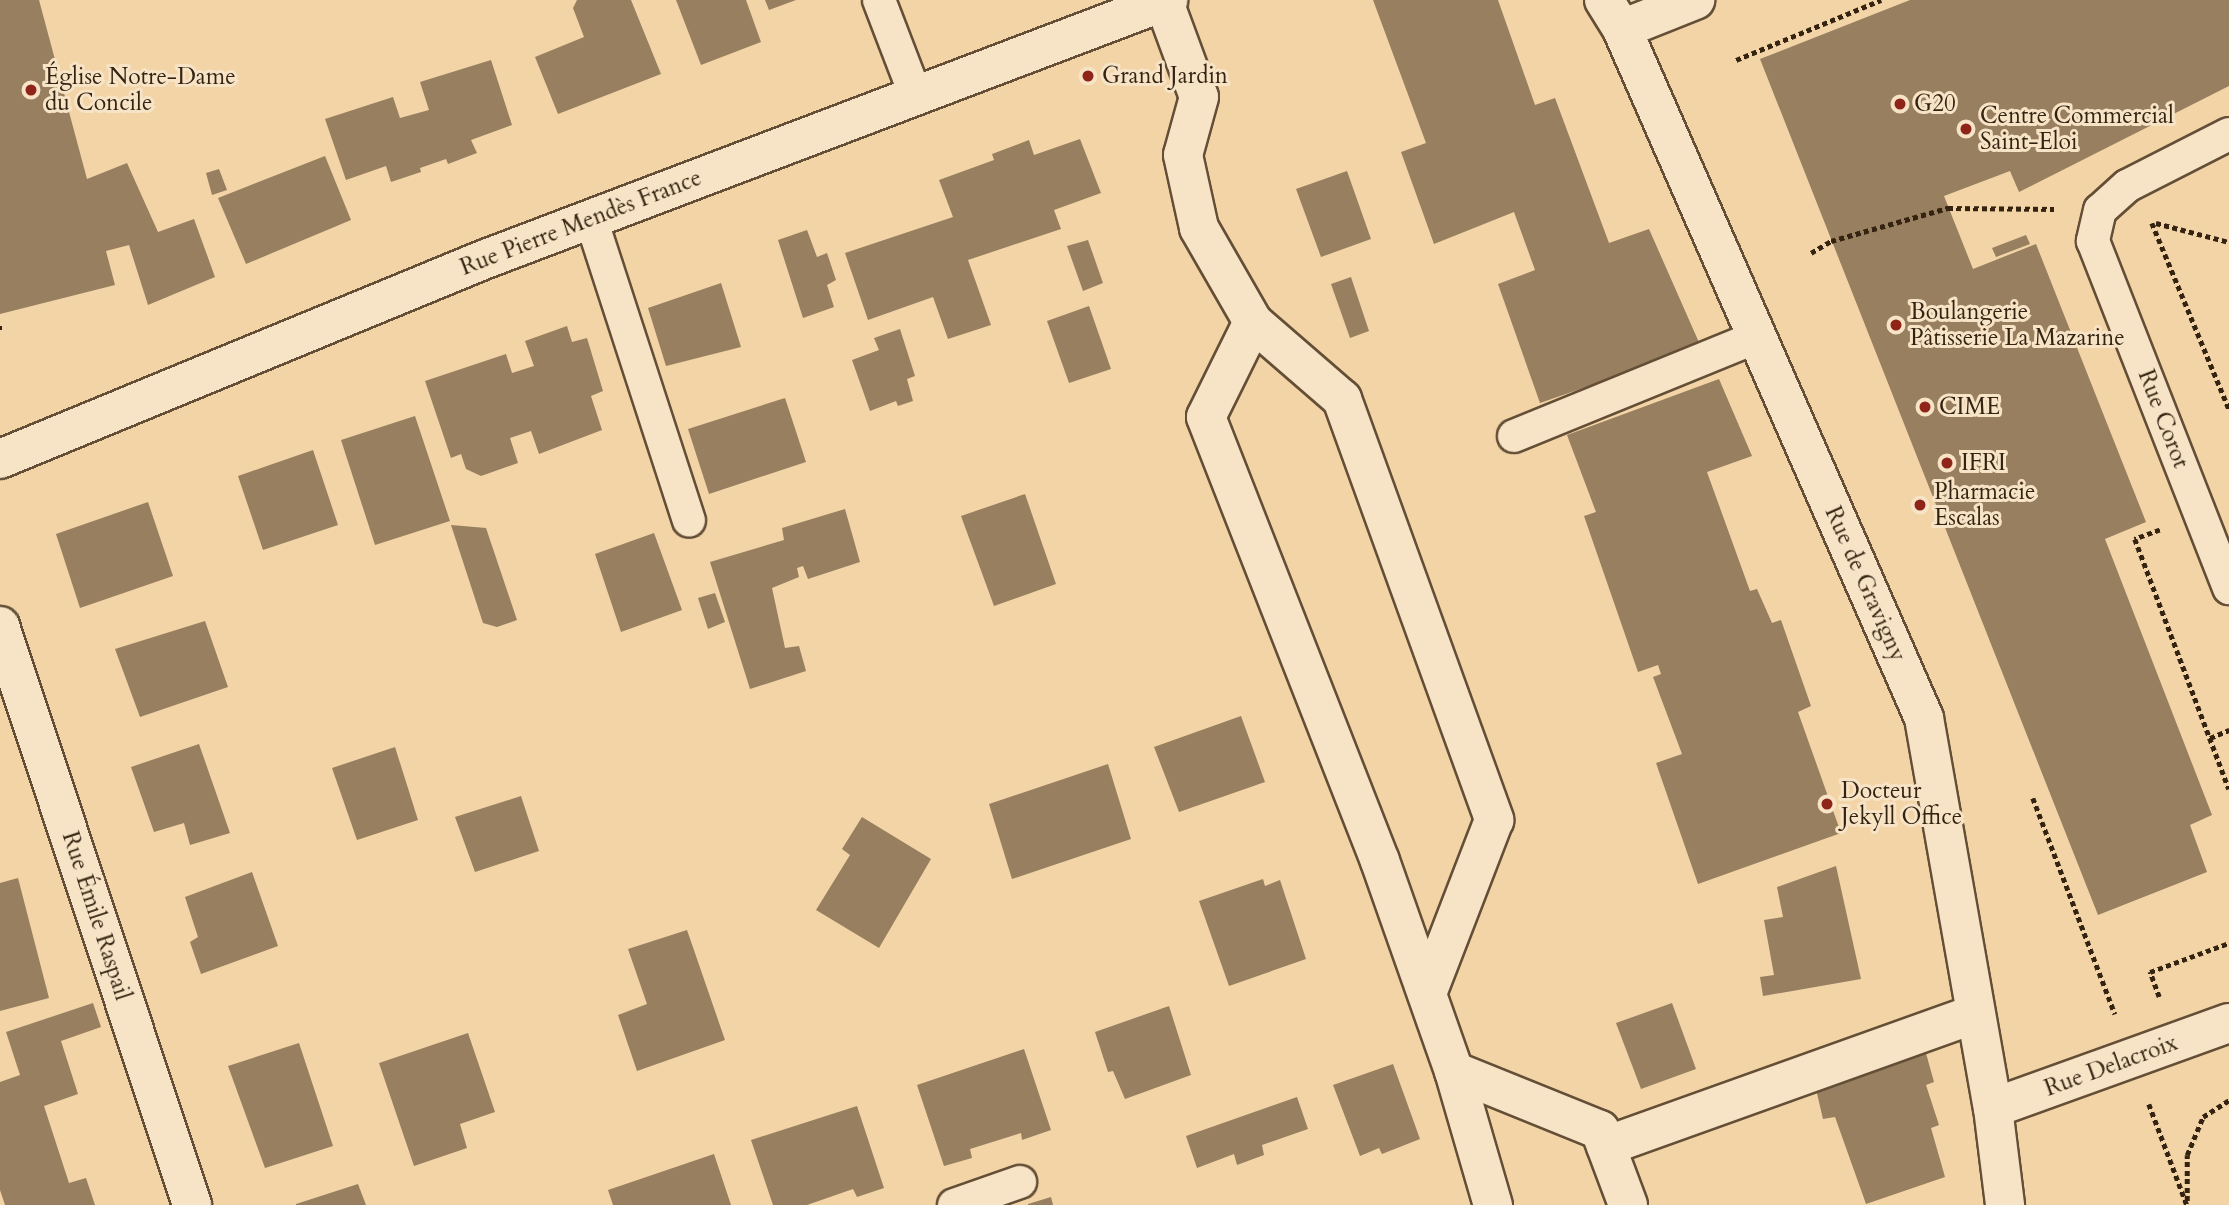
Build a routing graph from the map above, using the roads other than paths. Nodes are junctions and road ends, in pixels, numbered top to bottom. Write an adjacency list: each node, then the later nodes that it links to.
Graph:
1 (879, 0): 5 (lane)
2 (1696, 0): 4 (street)
3 (1166, 1): 5 (street, Rue Pierre Mendès France); 8 (street)
4 (1613, 14): 9 (street, Rue de Gravigny)
5 (915, 94): 7 (street, Rue Pierre Mendès France)
6 (2229, 134): 13 (lane, Rue Corot)
7 (591, 219): 11 (street, Rue Pierre Mendès France); 12 (lane)
8 (1253, 322): 15 (street); 15 (street)
9 (1757, 337): 10 (lane); 16 (street, Rue de Gravigny)
10 (1514, 436)
11 (0, 459)
12 (689, 520)
13 (2229, 587)
14 (0, 626): 22 (street, Rue Émile Raspail)
15 (1427, 994): 18 (street)
16 (1975, 1014): 19 (street, Rue de Gravigny); 20 (street)
17 (2229, 1023): 19 (street, Rue Delacroix)
18 (1454, 1071): 20 (street); 24 (street)
19 (1993, 1108): 26 (street, Rue de Gravigny)
20 (1606, 1146): 25 (street)
21 (1020, 1182): 23 (lane)
22 (192, 1205)
23 (954, 1205)
24 (1493, 1205)
25 (1628, 1205)
26 (2004, 1205)

